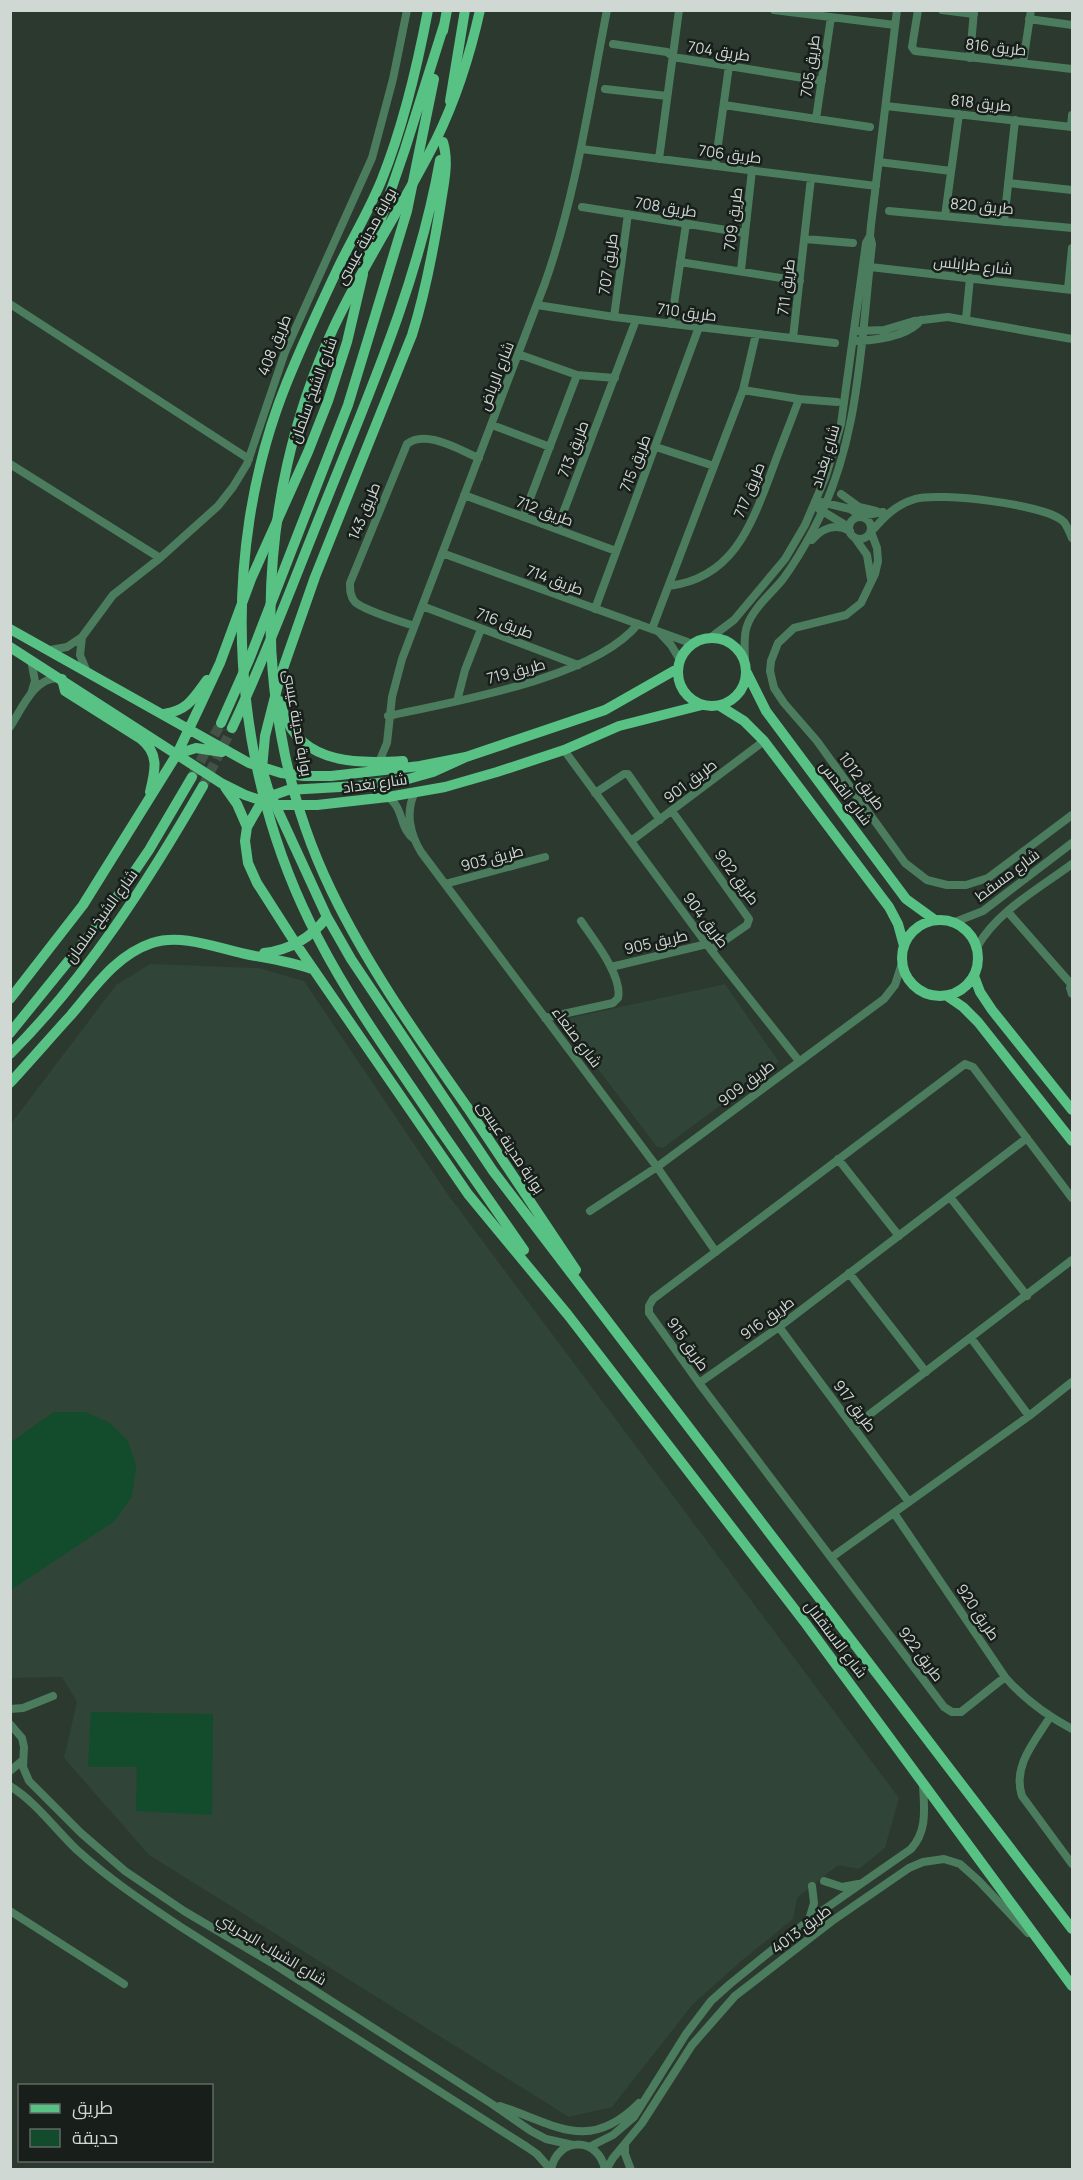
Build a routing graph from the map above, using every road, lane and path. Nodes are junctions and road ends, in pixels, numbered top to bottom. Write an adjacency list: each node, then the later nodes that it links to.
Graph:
1 (406, 10): 86 (street, طريق 408)
2 (428, 10): 204 (main road, بوابة مدينة عيسى, bridge)
3 (447, 10): 15 (main road, شارع الشيخ سلمان)
4 (465, 10): 35 (main road)
5 (480, 10): 207 (main road, بوابة مدينة عيسى, bridge)
6 (607, 10): 36 (street, شارع الرياض)
7 (679, 10): 19 (street)
8 (774, 10): 14 (street)
9 (897, 10): 16 (street, شارع بغداد)
10 (918, 10): 20 (street, طريق 816)
11 (942, 10): 12 (street)
12 (974, 12): 20 (street)
13 (1030, 15): 17 (street, طريق 816); 21 (street)
14 (831, 17): 16 (street); 24 (street, طريق 705)
15 (444, 25): 122 (main road, شارع الشيخ سلمان); 135 (main road, شارع الشيخ سلمان)
16 (895, 25): 28 (street, شارع بغداد)
17 (1072, 25)
18 (614, 44): 19 (street, طريق 704)
19 (673, 57): 22 (street, طريق 704); 26 (street)
20 (970, 58): 21 (street, طريق 816)
21 (1023, 63): 23 (street, طريق 816)
22 (729, 66): 24 (street, طريق 704); 27 (street)
23 (1072, 69)
24 (822, 81): 31 (street, طريق 705)
25 (605, 89): 26 (street)
26 (667, 96): 37 (street)
27 (724, 105): 31 (street); 39 (street)
28 (886, 106): 29 (street, طريق 818); 38 (street, شارع بغداد)
29 (959, 114): 32 (street, طريق 818); 41 (street)
30 (1072, 115): 34 (street)
31 (816, 119): 33 (street)
32 (1015, 120): 34 (street, طريق 818); 43 (street)
33 (870, 127)
34 (1072, 127)
35 (443, 142): 127 (main road); 137 (main road)
36 (581, 149): 37 (street, طريق 706); 65 (street, شارع الرياض)
37 (658, 159): 39 (street, طريق 706)
38 (879, 162): 41 (street); 44 (street, شارع بغداد)
39 (715, 166): 40 (street, طريق 706)
40 (752, 170): 42 (street, طريق 706); 53 (street, طريق 709)
41 (951, 171): 49 (street)
42 (811, 178): 44 (street, طريق 706); 55 (street, طريق 711)
43 (1008, 183): 45 (street, طريق 820); 50 (street)
44 (876, 186): 54 (street, شارع بغداد)
45 (1072, 190)
46 (582, 207): 48 (street, طريق 708)
47 (889, 211): 49 (street, طريق 820)
48 (628, 214): 51 (street, طريق 708); 66 (street, طريق 707)
49 (945, 216): 50 (street, طريق 820)
50 (1004, 222): 52 (street, طريق 820)
51 (686, 224): 53 (street, طريق 708); 58 (street)
52 (1072, 228)
53 (745, 233): 60 (street, طريق 709)
54 (870, 236): 59 (street, شارع بغداد); 72 (street, شارع بغداد)
55 (805, 239): 56 (street); 62 (street, طريق 711)
56 (853, 243)
57 (1072, 248): 63 (street)
58 (680, 262): 60 (street); 69 (street)
59 (870, 267): 61 (street, شارع طرابلس); 72 (street, شارع بغداد)
60 (741, 270): 62 (street)
61 (970, 278): 63 (street, شارع طرابلس); 67 (street)
62 (800, 280): 73 (street, طريق 711)
63 (1070, 290)
64 (10, 304): 86 (street)
65 (537, 305): 66 (street, طريق 710); 76 (street, شارع الرياض)
66 (614, 317): 68 (street, طريق 710)
67 (966, 319): 72 (street); 74 (street)
68 (636, 320): 69 (street, طريق 710); 78 (street, طريق 713)
69 (671, 324): 70 (street, طريق 710)
70 (699, 327): 71 (street, طريق 710); 84 (street, طريق 715)
71 (756, 334): 73 (street, طريق 710); 79 (street)
72 (857, 336): 89 (street, شارع بغداد); 93 (street, شارع بغداد)
73 (793, 338): 75 (street, طريق 710)
74 (1072, 339)
75 (835, 343)
76 (518, 354): 77 (street); 82 (street, شارع الرياض)
77 (578, 375): 78 (street); 83 (street, طريق 713)
78 (615, 378): 99 (street, طريق 713)
79 (742, 390): 80 (street); 88 (street)
80 (799, 399): 81 (street); 108 (street, طريق 717)
81 (837, 402)
82 (492, 425): 83 (street); 85 (street, شارع الرياض)
83 (550, 447): 98 (street, طريق 713)
84 (656, 447): 88 (street); 103 (street, طريق 715)
85 (479, 458): 91 (street, شارع الرياض); 112 (street, طريق 143)
86 (249, 459): 105 (street, طريق 408)
87 (10, 464): 105 (street)
88 (714, 465): 108 (street)
89 (836, 479): 90 (street); 92 (street, شارع بغداد)
90 (842, 494): 94 (street); 95 (street)
91 (464, 495): 98 (street, طريق 712); 104 (street, شارع الرياض)
92 (826, 502): 93 (street); 94 (street); 96 (street, شارع بغداد)
93 (815, 503): 96 (street); 117 (street, شارع بغداد)
94 (849, 509): 97 (street)
95 (887, 511): 97 (street); 101 (street); 102 (street)
96 (822, 512): 100 (street); 106 (street, شارع بغداد)
97 (861, 516): 100 (street); 101 (street)
98 (523, 517): 99 (street, طريق 712)
99 (557, 530): 103 (street, طريق 712)
100 (851, 532): 101 (street); 106 (street); 107 (street)
101 (871, 532): 107 (street)
102 (1072, 538)
103 (616, 551): 110 (street, طريق 715)
104 (442, 553): 109 (street, شارع الرياض); 110 (street, طريق 714)
105 (159, 558): 116 (street, طريق 408)
106 (795, 562): 125 (street, شارع بغداد)
107 (871, 585): 158 (street, طريق 1012)
108 (669, 586): 115 (street)
109 (422, 606): 112 (street, شارع الرياض); 114 (street, طريق 716)
110 (595, 609): 111 (street, طريق 714)
111 (638, 624): 115 (street, طريق 714); 123 (street, طريق 719)
112 (414, 627): 134 (street, شارع الرياض)
113 (10, 629): 120 (main road, شارع بغداد)
114 (481, 629): 123 (street, طريق 716); 130 (street)
115 (656, 631): 118 (street, طريق 714); 124 (street)
116 (82, 637): 120 (street, طريق 408); 126 (street)
117 (710, 638): 118 (main road); 125 (main road)
118 (693, 644): 124 (main road)
119 (10, 648): 121 (main road)
120 (50, 650): 126 (main road, شارع بغداد)
121 (30, 659): 128 (main road); 129 (street)
122 (220, 663): 133 (main road); 138 (main road, شارع الشيخ سلمان)
123 (578, 665): 130 (street, طريق 719)
124 (679, 665): 131 (main road); 143 (main road, شارع بغداد)
125 (746, 667): 132 (main road); 170 (main road, شارع القدس)
126 (87, 672): 133 (main road, شارع بغداد)
127 (280, 677): 146 (main road); 147 (main road)
128 (61, 679): 129 (street); 141 (main road); 155 (main road)
129 (31, 695): 136 (street)
130 (457, 701): 134 (street, طريق 719)
131 (702, 705): 132 (main road); 142 (main road, شارع بغداد)
132 (720, 706): 139 (main road)
133 (164, 714): 138 (main road, شارع بغداد)
134 (388, 716): 140 (street, شارع الرياض)
135 (221, 723)
136 (10, 727)
137 (232, 728)
138 (189, 729): 141 (main road, شارع الشيخ سلمان); 144 (main road, شارع بغداد)
139 (764, 741): 157 (street, طريق 901); 174 (main road)
140 (387, 743): 145 (street, شارع الرياض); 146 (street, شارع الرياض)
141 (182, 748): 144 (main road); 149 (main road, شارع بغداد); 155 (main road, شارع الشيخ سلمان)
142 (564, 750): 151 (main road, شارع بغداد); 152 (street, طريق 904)
143 (466, 757): 145 (main road); 147 (main road, شارع بغداد); 154 (main road)
144 (242, 759): 147 (main road, شارع بغداد)
145 (395, 761): 146 (main road)
146 (379, 762)
147 (262, 769): 154 (main road)
148 (192, 777): 187 (main road, شارع الشيخ سلمان)
149 (221, 783): 154 (main road, شارع بغداد); 160 (main road)
150 (203, 786): 188 (main road, شارع الشيخ سلمان)
151 (415, 792): 153 (main road, شارع بغداد); 162 (street, شارع صنعاء)
152 (595, 793): 159 (street); 163 (street, طريق 904)
153 (388, 796): 156 (main road, شارع بغداد); 162 (street, شارع صنعاء)
154 (270, 801): 156 (main road, شارع بغداد); 160 (main road); 161 (main road)
155 (147, 804): 185 (main road, شارع الشيخ سلمان)
156 (317, 805): 161 (main road)
157 (672, 811): 159 (street, طريق 901); 175 (street, طريق 902)
158 (1072, 815)
159 (660, 820): 163 (street, طريق 901)
160 (247, 827): 173 (main road)
161 (290, 836): 169 (main road)
162 (415, 840): 167 (street, شارع صنعاء)
163 (631, 841): 175 (street, طريق 904)
164 (1072, 843): 172 (street, شارع مسقط)
165 (545, 857): 167 (street, طريق 903)
166 (1072, 864): 168 (street, شارع مسقط)
167 (445, 884): 186 (street, شارع صنعاء)
168 (1008, 912): 176 (street, شارع مسقط); 182 (street)
169 (327, 916): 173 (main road); 207 (main road)
170 (935, 920): 172 (main road); 174 (main road)
171 (581, 921): 179 (street, طريق 905)
172 (955, 922): 176 (main road)
173 (296, 944): 177 (main road); 180 (main road)
174 (904, 946): 178 (main road)
175 (709, 947): 179 (street, طريق 905); 189 (street, طريق 904)
176 (977, 947): 181 (main road)
177 (252, 955): 180 (main road); 190 (main road)
178 (902, 963): 184 (main road); 189 (street, طريق 909)
179 (611, 967): 186 (street, طريق 905)
180 (313, 969): 204 (main road)
181 (974, 976): 184 (main road); 191 (main road)
182 (1072, 983): 183 (street)
183 (1072, 994)
184 (947, 996): 193 (main road)
185 (10, 999)
186 (545, 1018): 195 (street, شارع صنعاء)
187 (10, 1033)
188 (10, 1054)
189 (799, 1061): 195 (street, طريق 909)
190 (10, 1083)
191 (1072, 1110)
192 (1027, 1138): 194 (street, طريق 915); 196 (street, طريق 916); 197 (street, طريق 915)
193 (1072, 1141)
194 (838, 1159): 199 (street); 200 (street, طريق 915)
195 (657, 1167): 198 (street, طريق 909); 200 (street, شارع صنعاء)
196 (950, 1197): 199 (street, طريق 916); 203 (street)
197 (1072, 1198)
198 (590, 1211)
199 (899, 1236): 202 (street, طريق 916)
200 (716, 1252): 210 (street, طريق 915)
201 (1072, 1260): 203 (street)
202 (849, 1273): 205 (street, طريق 916); 208 (street)
203 (1027, 1296): 206 (street)
204 (568, 1315): 224 (main road, شارع الاستقلال)
205 (778, 1327): 210 (street, طريق 916); 212 (street, طريق 917)
206 (971, 1338): 208 (street); 211 (street)
207 (631, 1352): 236 (main road, شارع الاستقلال)
208 (926, 1372): 212 (street)
209 (1072, 1382): 211 (street)
210 (699, 1383): 215 (street, طريق 915)
211 (1029, 1416): 213 (street)
212 (854, 1427): 213 (street, طريق 917)
213 (909, 1502): 214 (street)
214 (894, 1513): 215 (street); 216 (street, طريق 920)
215 (832, 1557): 216 (street, طريق 922)
216 (1005, 1677): 219 (street, طريق 920)
217 (53, 1696): 218 (street)
218 (10, 1709)
219 (1050, 1717): 221 (street, طريق 920); 226 (street)
220 (10, 1724): 222 (street, شارع الشباب البحريني)
221 (1072, 1729)
222 (23, 1760): 223 (street); 241 (street, شارع الشباب البحريني)
223 (10, 1771)
224 (923, 1784): 229 (street, طريق 4013); 237 (main road, شارع الاستقلال)
225 (10, 1786): 245 (street, شارع الشباب البحريني)
226 (1070, 1853): 227 (street)
227 (1072, 1864)
228 (824, 1881): 229 (street)
229 (861, 1883): 231 (street, طريق 4013)
230 (812, 1886): 234 (street)
231 (833, 1907): 233 (street); 234 (street, طريق 4013); 235 (street)
232 (10, 1911): 238 (street)
233 (846, 1912): 235 (street, طريق 4013); 237 (street, طريق 4013)
234 (809, 1920): 240 (street, طريق 4013)
235 (832, 1921): 242 (street, طريق 4013)
236 (1072, 1929)
237 (1053, 1959): 239 (main road, شارع الاستقلال)
238 (124, 1984)
239 (1072, 1986)
240 (650, 2092): 241 (street); 244 (street, طريق 4013)
241 (492, 2104): 243 (street, شارع الشباب البحريني)
242 (625, 2143): 246 (street, طريق 4013); 247 (street)
243 (573, 2145): 244 (street, شارع الشباب البحريني); 245 (street)
244 (589, 2147): 246 (street)
245 (551, 2169)
246 (606, 2169)
247 (631, 2169)

